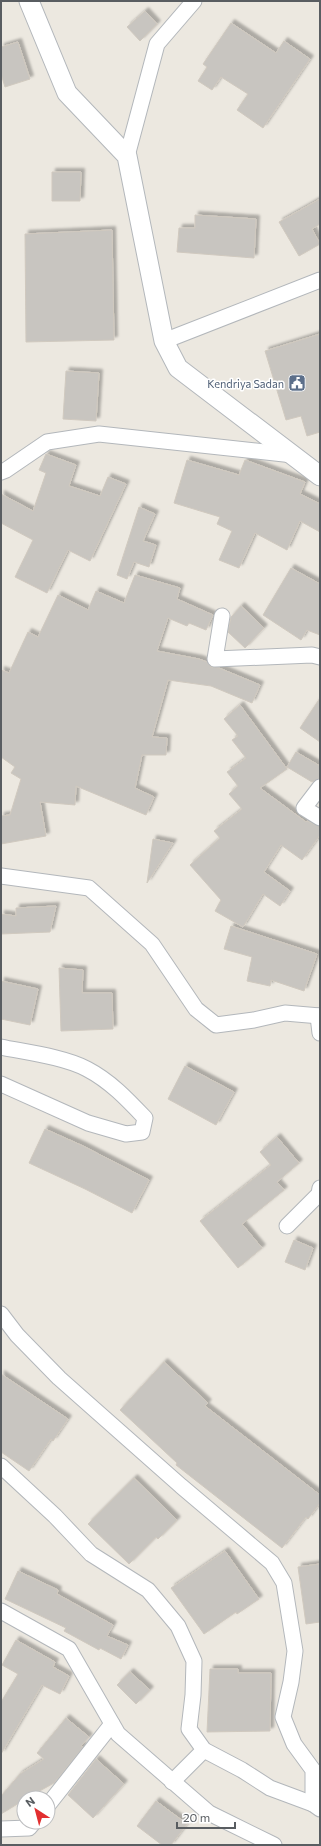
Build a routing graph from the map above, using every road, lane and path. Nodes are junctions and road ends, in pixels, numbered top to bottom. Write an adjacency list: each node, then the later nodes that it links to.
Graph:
1 (29, 1): 3 (street)
2 (194, 1): 3 (street)
3 (128, 156): 5 (street)
4 (320, 280): 5 (street)
5 (164, 341): 6 (street)
6 (292, 455): 7 (street); 8 (street)
7 (1, 472)
8 (320, 476)
9 (222, 616): 10 (street)
10 (320, 657)
11 (320, 787): 12 (street)
12 (320, 818)
13 (1, 876): 14 (street)
14 (319, 1016): 15 (street)
15 (320, 1033)
16 (1, 1047): 17 (street)
17 (1, 1084)
18 (320, 1188): 19 (street)
19 (287, 1226)
20 (1, 1314): 27 (street)
21 (1, 1466): 24 (street)
22 (1, 1611): 23 (street)
23 (112, 1724): 25 (street); 26 (street)
24 (204, 1750): 25 (street); 27 (street)
25 (172, 1782): 30 (street)
26 (56, 1795)
27 (316, 1806)
28 (16, 1828): 29 (street)
29 (1, 1829)
30 (274, 1845)

